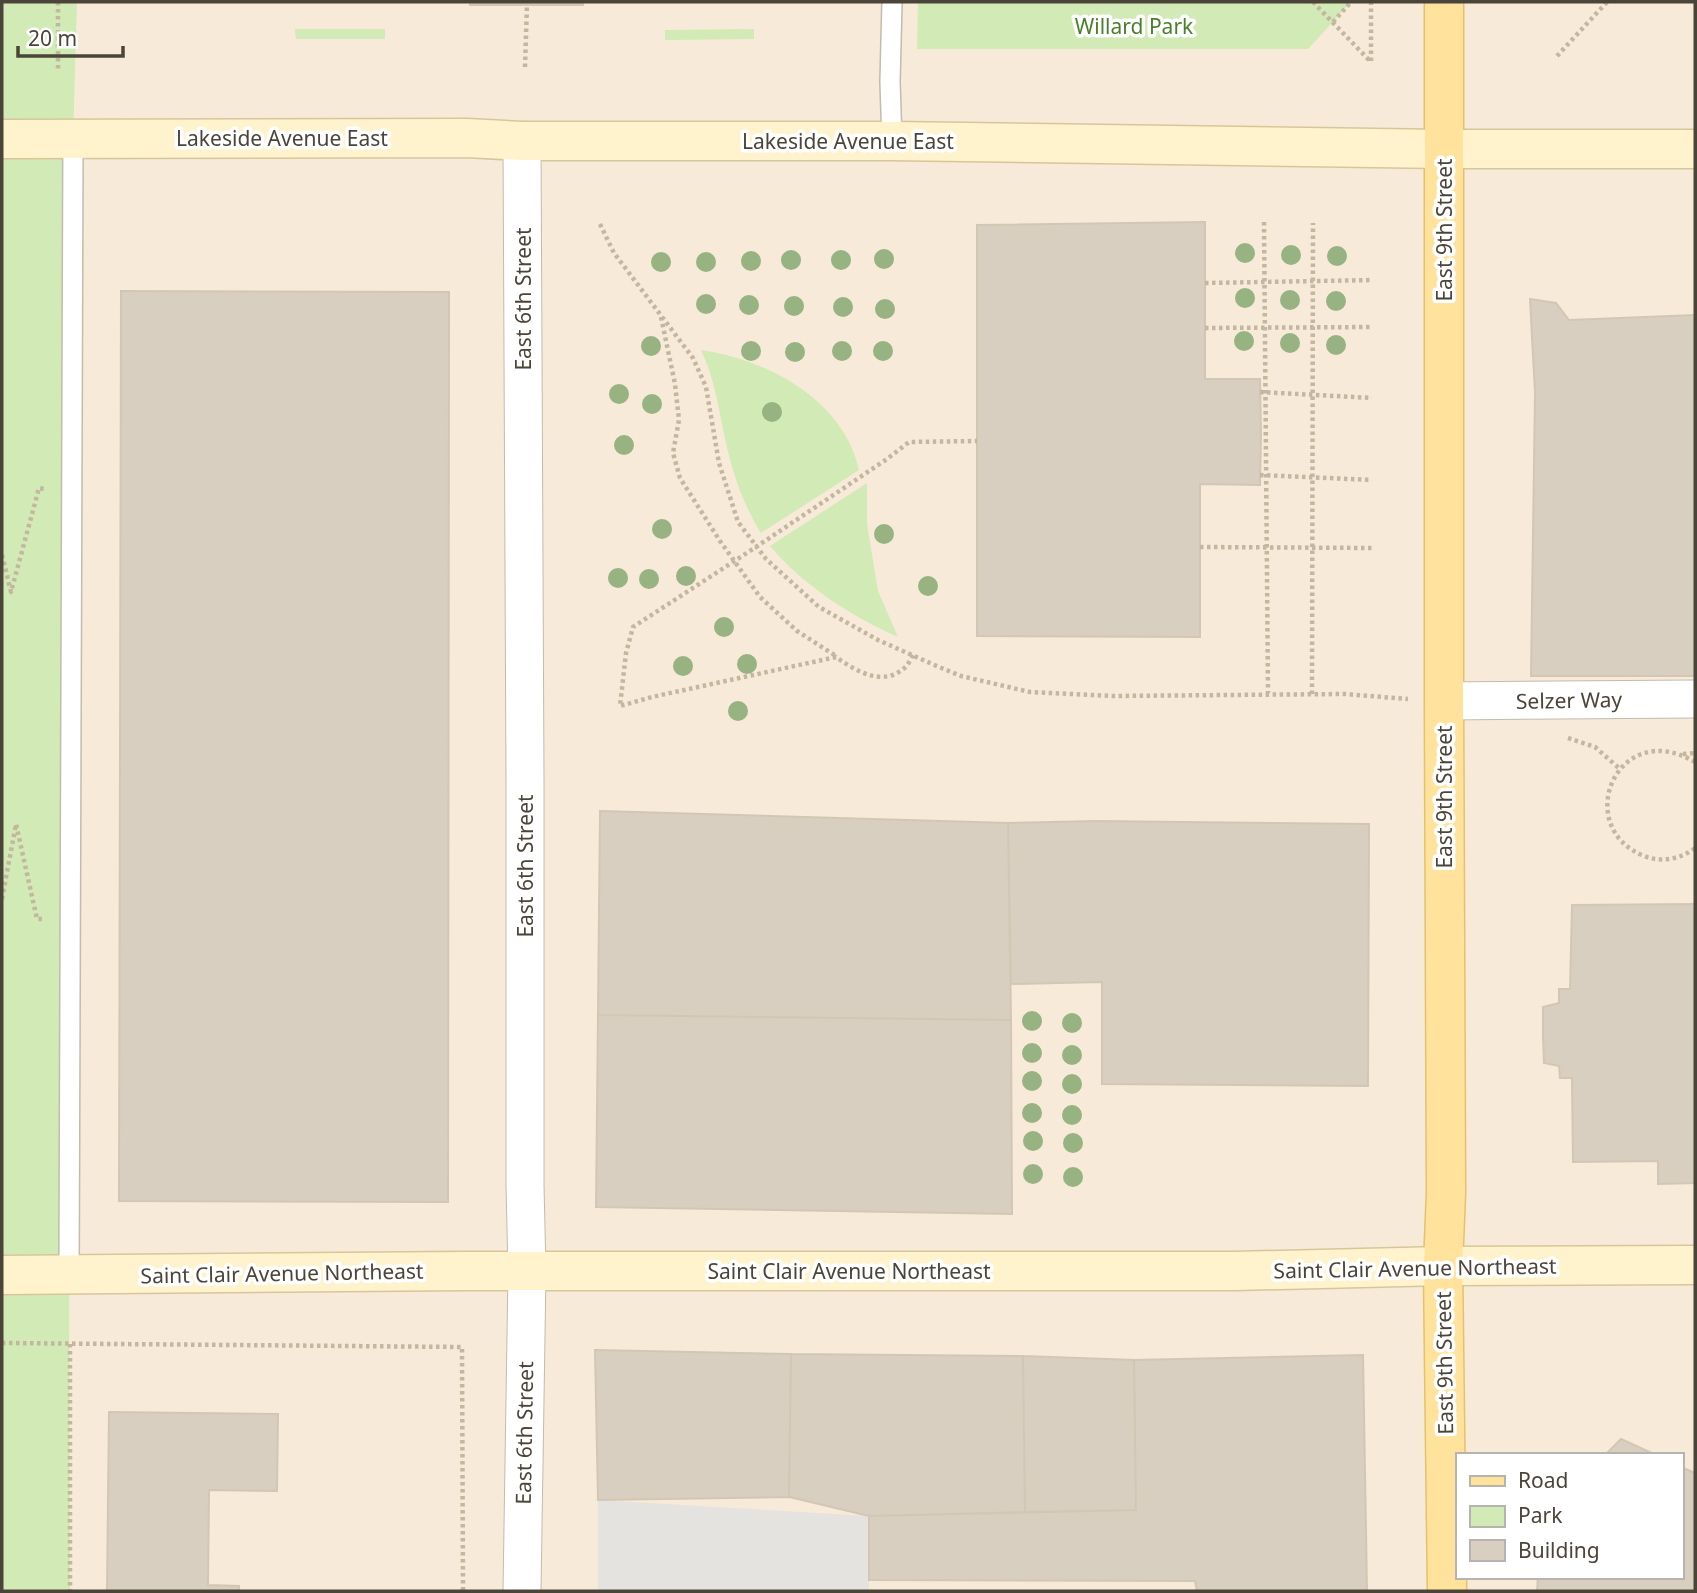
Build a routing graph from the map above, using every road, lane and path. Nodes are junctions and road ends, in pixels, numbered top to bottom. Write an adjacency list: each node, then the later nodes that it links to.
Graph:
1 (58, 2): 12 (path)
2 (892, 2): 16 (lane)
3 (1313, 2): 9 (path)
4 (1351, 2): 9 (path)
5 (1371, 2): 9 (path)
6 (1444, 2): 17 (main road, East 9th Street)
7 (1607, 2): 10 (path)
8 (527, 4): 11 (path)
9 (1333, 22)
10 (1557, 56)
11 (525, 67)
12 (58, 70)
13 (73, 138): 14 (street, Lakeside Avenue East); 15 (street, Lakeside Avenue East); 39 (lane)
14 (2, 139)
15 (522, 141): 16 (street, Lakeside Avenue East); 63 (street, East 6th Street)
16 (892, 141): 17 (street, Lakeside Avenue East)
17 (1444, 149): 18 (street, Lakeside Avenue East); 52 (main road, East 9th Street)
18 (1695, 149)
19 (1265, 222): 24 (path)
20 (1313, 223): 22 (path)
21 (600, 224): 26 (path)
22 (1313, 281): 23 (path); 24 (path); 27 (path)
23 (1373, 281)
24 (1265, 282): 25 (path); 30 (path)
25 (1205, 283)
26 (661, 315): 40 (path); 46 (path)
27 (1312, 327): 28 (path); 30 (path); 32 (path)
28 (1372, 327)
29 (1205, 328): 30 (path)
30 (1265, 328): 31 (path)
31 (1263, 393): 32 (path); 36 (path)
32 (1312, 395): 33 (path); 37 (path)
33 (1372, 398)
34 (977, 441): 40 (path)
35 (1260, 475): 36 (path)
36 (1267, 475): 37 (path); 42 (path)
37 (1312, 477): 38 (path); 43 (path)
38 (1372, 481)
39 (71, 491): 45 (path); 60 (lane)
40 (756, 547): 46 (path); 47 (path)
41 (1200, 547): 42 (path)
42 (1267, 548): 43 (path); 49 (path)
43 (1313, 548): 44 (path); 50 (path)
44 (1372, 548)
45 (2, 555)
46 (735, 560): 48 (path); 48 (path)
47 (913, 655): 48 (path); 49 (path)
48 (836, 657)
49 (1268, 693): 50 (path)
50 (1312, 694): 52 (path)
51 (1695, 699): 52 (street, Selzer Way)
52 (1444, 701): 62 (main road, East 9th Street)
53 (1595, 747): 57 (path)
54 (1695, 753): 55 (path)
55 (1682, 754): 56 (path); 57 (path)
56 (1695, 762)
57 (1620, 769): 58 (path)
58 (1695, 848)
59 (2, 899): 60 (path)
60 (69, 920): 65 (lane)
61 (1695, 1265): 62 (street, Saint Clair Avenue Northeast)
62 (1443, 1266): 63 (street, Saint Clair Avenue Northeast); 71 (main road, East 9th Street)
63 (527, 1272): 65 (street, Saint Clair Avenue Northeast); 70 (street, East 6th Street)
64 (2, 1275): 65 (street, Saint Clair Avenue Northeast)
65 (69, 1275)
66 (2, 1343): 67 (path)
67 (69, 1343): 68 (path); 69 (path)
68 (70, 1591)
69 (463, 1591)
70 (522, 1591)
71 (1447, 1591)

